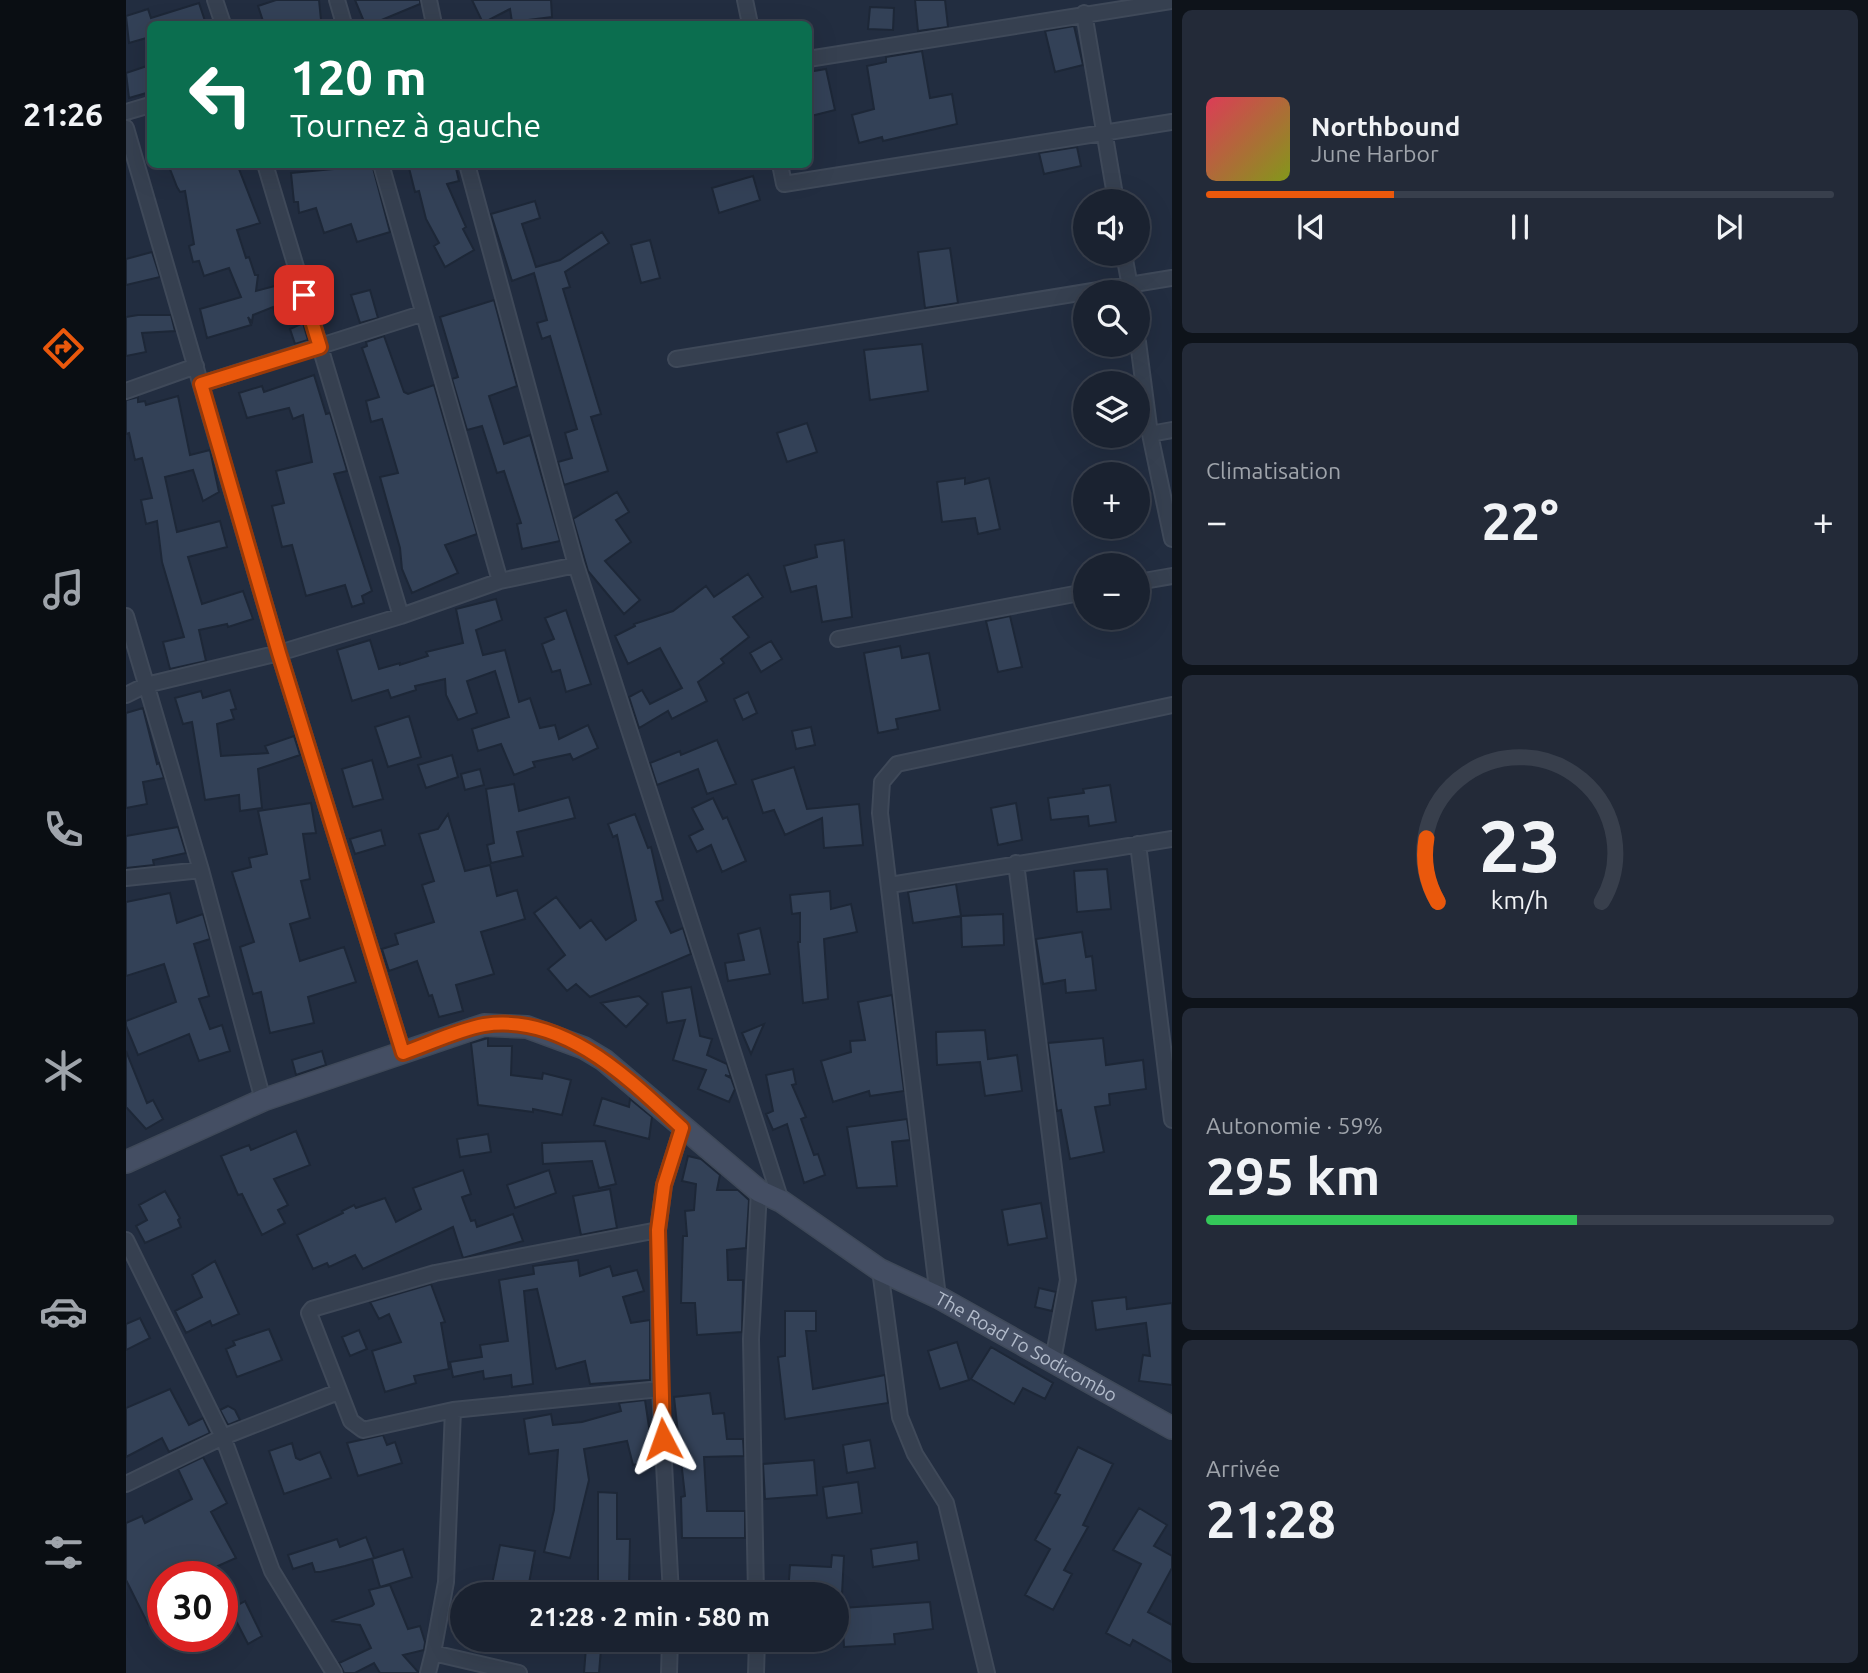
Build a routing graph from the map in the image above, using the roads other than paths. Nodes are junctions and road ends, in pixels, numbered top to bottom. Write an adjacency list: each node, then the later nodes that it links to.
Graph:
1 (215, 0): 7 (street)
2 (337, 0): 8 (street)
3 (429, 0): 9 (street)
4 (745, 0): 10 (street)
5 (1171, 1): 6 (street)
6 (1084, 13): 11 (street); 16 (street)
7 (222, 21)
8 (343, 21)
9 (433, 21)
10 (749, 21)
11 (812, 59)
12 (147, 106): 13 (street)
13 (126, 112)
14 (1171, 122): 16 (street)
15 (126, 128): 28 (street)
16 (1104, 132): 20 (street); 21 (street)
17 (266, 168): 26 (street)
18 (382, 168): 25 (street)
19 (468, 168): 34 (street)
20 (781, 168)
21 (1114, 189)
22 (1171, 278): 23 (street)
23 (1150, 283)
24 (1073, 297): 27 (street)
25 (421, 314): 26 (street); 37 (street)
26 (320, 347): 29 (street); 40 (street)
27 (676, 359)
28 (196, 366): 29 (street); 30 (street)
29 (201, 384): 42 (street)
30 (126, 391)
31 (1171, 430): 32 (street)
32 (1150, 434): 33 (street)
33 (1171, 539)
34 (576, 565): 37 (street); 58 (street)
35 (1171, 576): 36 (street)
36 (1150, 580)
37 (499, 581): 40 (street)
38 (1073, 594): 41 (street)
39 (126, 616): 43 (street)
40 (401, 616): 42 (street)
41 (838, 639)
42 (279, 653): 43 (street); 52 (street)
43 (146, 685): 44 (street); 49 (street)
44 (126, 695)
45 (1171, 705): 51 (street)
46 (1171, 839): 47 (street)
47 (1138, 844): 48 (street); 54 (street)
48 (1016, 863): 51 (street); 63 (street)
49 (201, 870): 50 (street); 53 (street)
50 (126, 878)
51 (890, 885): 62 (street)
52 (403, 1053): 53 (street, The Road To Sodicombo); 55 (street, The Road To Sodicombo)
53 (263, 1100): 56 (street, The Road To Sodicombo)
54 (1171, 1120)
55 (682, 1128): 57 (street, The Road To Sodicombo); 59 (street)
56 (126, 1162)
57 (759, 1191): 58 (street, The Road To Sodicombo); 71 (street)
58 (781, 1201): 61 (street, The Road To Sodicombo)
59 (658, 1230): 64 (street); 65 (street)
60 (126, 1240): 68 (street)
61 (880, 1270): 62 (street, The Road To Sodicombo); 80 (street)
62 (938, 1297): 63 (street, The Road To Sodicombo)
63 (1053, 1360): 67 (street, The Road To Sodicombo)
64 (660, 1389): 66 (street); 70 (street)
65 (338, 1392): 66 (street); 68 (street)
66 (453, 1410): 74 (street)
67 (1171, 1428)
68 (223, 1437): 69 (street); 75 (street)
69 (126, 1484)
70 (670, 1582)
71 (756, 1582)
72 (670, 1652): 78 (street)
73 (757, 1652): 79 (street)
74 (433, 1653): 76 (street); 77 (street)
75 (334, 1673)
76 (428, 1673)
77 (519, 1673)
78 (669, 1673)
79 (756, 1673)
80 (987, 1673)

